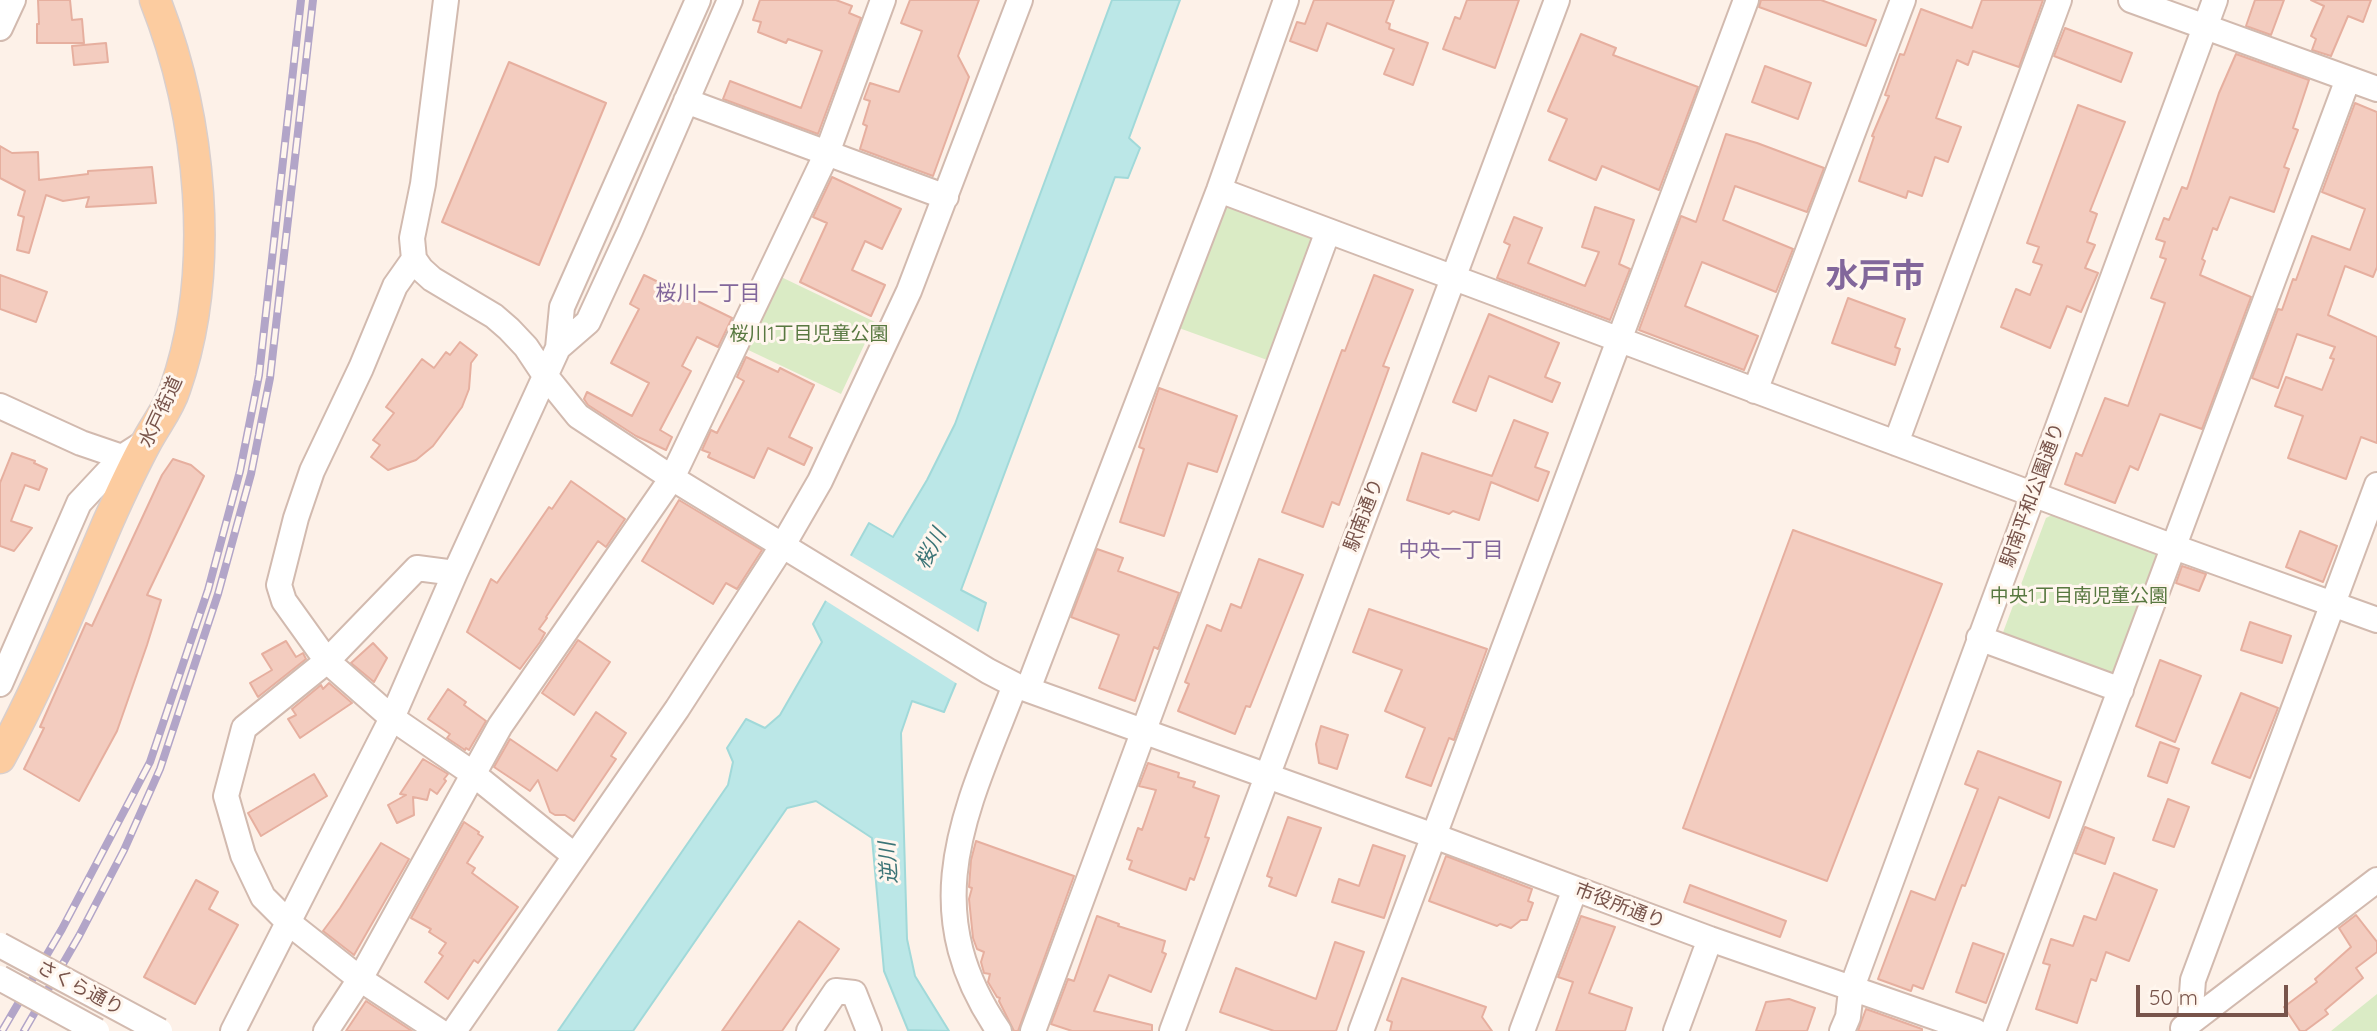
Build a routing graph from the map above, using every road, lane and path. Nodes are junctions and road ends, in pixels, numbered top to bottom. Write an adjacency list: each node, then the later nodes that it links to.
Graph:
1 (13, 0): 16 (street)
2 (155, 0): 32 (main road, 水戸街道)
3 (446, 0): 24 (street)
4 (698, 0): 27 (street)
5 (730, 0): 19 (street)
6 (883, 0): 20 (street)
7 (1020, 0): 22 (street)
8 (1286, 0): 21 (street)
9 (1557, 0): 25 (street, 駅南通り)
10 (1746, 0): 26 (street)
11 (1903, 0): 29 (street)
12 (2059, 0): 31 (street)
13 (2131, 0): 15 (street)
14 (2215, 0): 15 (street, 駅南平和公園通り)
15 (2205, 27): 17 (street); 35 (street, 駅南平和公園通り)
16 (0, 28)
17 (2348, 79): 18 (street); 37 (street)
18 (2377, 89)
19 (685, 101): 20 (street); 27 (street)
20 (827, 153): 22 (street); 33 (street)
21 (1219, 190): 23 (street); 44 (street)
22 (947, 197): 36 (street)
23 (1328, 231): 25 (street); 47 (street)
24 (414, 259): 28 (street, 市役所通り); 42 (street)
25 (1453, 278): 26 (street); 50 (street, 駅南通り)
26 (1619, 340): 29 (street); 51 (street)
27 (558, 348): 28 (street)
28 (544, 374): 33 (street, 市役所通り); 38 (street)
29 (1755, 391): 31 (street)
30 (0, 406): 32 (street)
31 (1896, 443): 35 (street)
32 (135, 449): 43 (street); 48 (main road, 水戸街道)
33 (672, 478): 36 (street, 市役所通り); 49 (street)
34 (2377, 485): 39 (street)
35 (2033, 495): 37 (street); 41 (street, 駅南平和公園通り)
36 (783, 545): 44 (street, 市役所通り); 52 (street)
37 (2174, 547): 39 (street); 45 (street)
38 (454, 573): 42 (street); 46 (street)
39 (2333, 604): 40 (street); 61 (street)
40 (2377, 620)
41 (1979, 638): 45 (street); 60 (street, 駅南平和公園通り)
42 (327, 661): 46 (street); 55 (street)
43 (0, 684)
44 (1021, 687): 47 (street, 市役所通り); 70 (street)
45 (2121, 690): 78 (street)
46 (392, 718): 49 (street); 55 (street)
47 (1143, 731): 50 (street, 市役所通り); 71 (street)
48 (0, 758)
49 (472, 773): 52 (street); 59 (street)
50 (1267, 776): 51 (street, 市役所通り); 72 (street, 駅南通り)
51 (1434, 836): 54 (street, 市役所通り); 73 (street)
52 (575, 856): 67 (street)
53 (2377, 880): 61 (street)
54 (1575, 888): 56 (street, 市役所通り); 74 (street)
55 (289, 923): 59 (street); 64 (street)
56 (1710, 939): 60 (street, 市役所通り); 75 (street)
57 (0, 946): 63 (street, さくら通り, bridge)
58 (0, 978): 62 (street, さくら通り, bridge)
59 (360, 979): 65 (street); 66 (street)
60 (1851, 990): 76 (street, 駅南平和公園通り); 77 (street, 市役所通り)
61 (2184, 1026)
62 (97, 1031)
63 (160, 1031)
64 (233, 1031)
65 (326, 1031)
66 (439, 1031)
67 (454, 1031)
68 (809, 1031): 69 (street)
69 (869, 1031)
70 (999, 1031)
71 (1033, 1031)
72 (1171, 1031)
73 (1362, 1031)
74 (1522, 1031)
75 (1676, 1031)
76 (1842, 1031)
77 (1975, 1031)
78 (1993, 1031)

